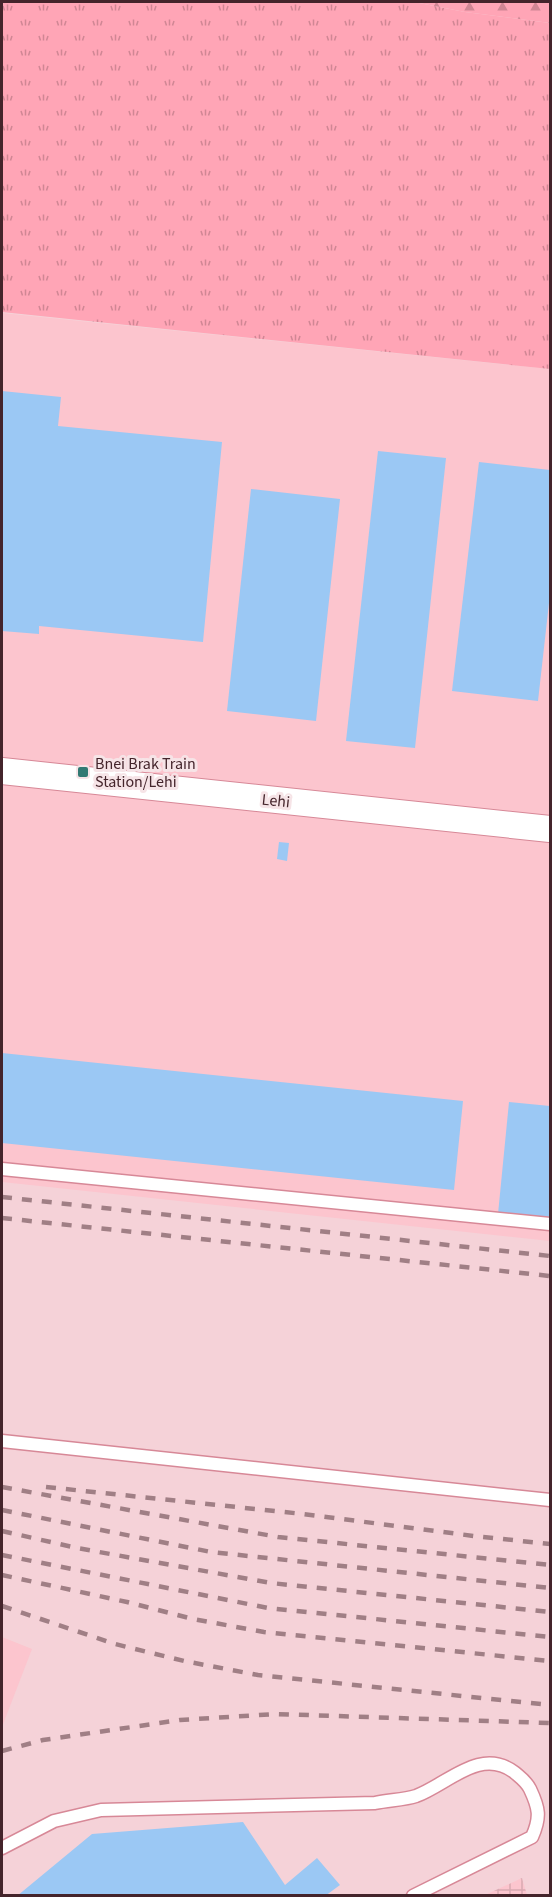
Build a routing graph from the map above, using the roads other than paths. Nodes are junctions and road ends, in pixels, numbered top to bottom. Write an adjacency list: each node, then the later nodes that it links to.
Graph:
1 (2, 771): 2 (street, Lehi)
2 (550, 830)
3 (2, 1169): 4 (lane)
4 (550, 1224)
5 (2, 1441): 6 (lane)
6 (550, 1500)
7 (2, 1848): 8 (lane)
8 (413, 1896)

